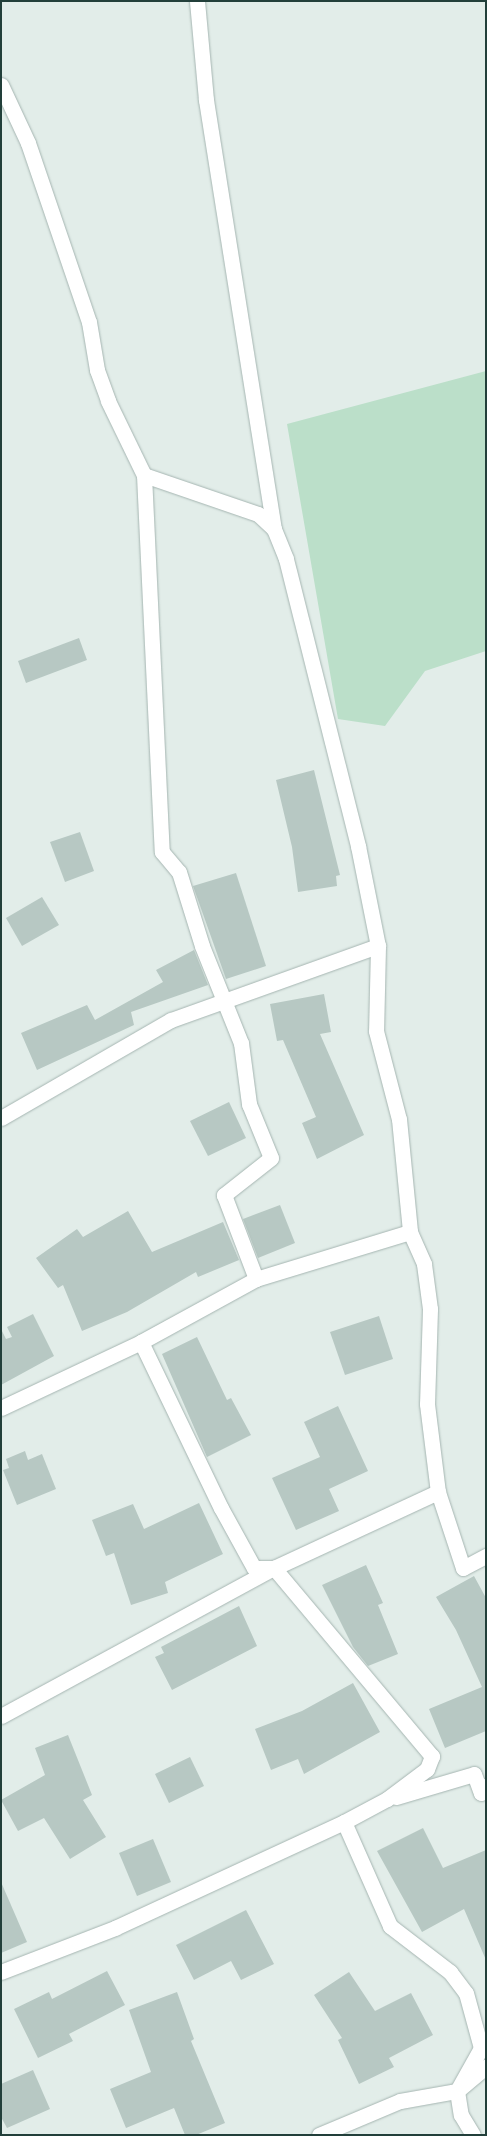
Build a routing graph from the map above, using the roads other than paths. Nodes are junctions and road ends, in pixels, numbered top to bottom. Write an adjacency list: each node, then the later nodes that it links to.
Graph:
1 (197, 1): 4 (street)
2 (1, 85): 3 (street)
3 (144, 475): 4 (street); 6 (street)
4 (274, 529): 5 (street)
5 (378, 946): 6 (street); 8 (street)
6 (225, 1003): 7 (street); 9 (street)
7 (1, 1118)
8 (410, 1232): 9 (street); 12 (street)
9 (256, 1279): 10 (street)
10 (141, 1342): 11 (street); 14 (street)
11 (1, 1408)
12 (438, 1492): 13 (street); 14 (street)
13 (486, 1556)
14 (274, 1568): 15 (street); 17 (street)
15 (1, 1716)
16 (486, 1786): 17 (street)
17 (387, 1799): 18 (street)
18 (344, 1822): 19 (street); 21 (street)
19 (1, 1972)
20 (486, 2067): 21 (street)
21 (457, 2090): 22 (street); 23 (street)
22 (318, 2135)
23 (473, 2135)

